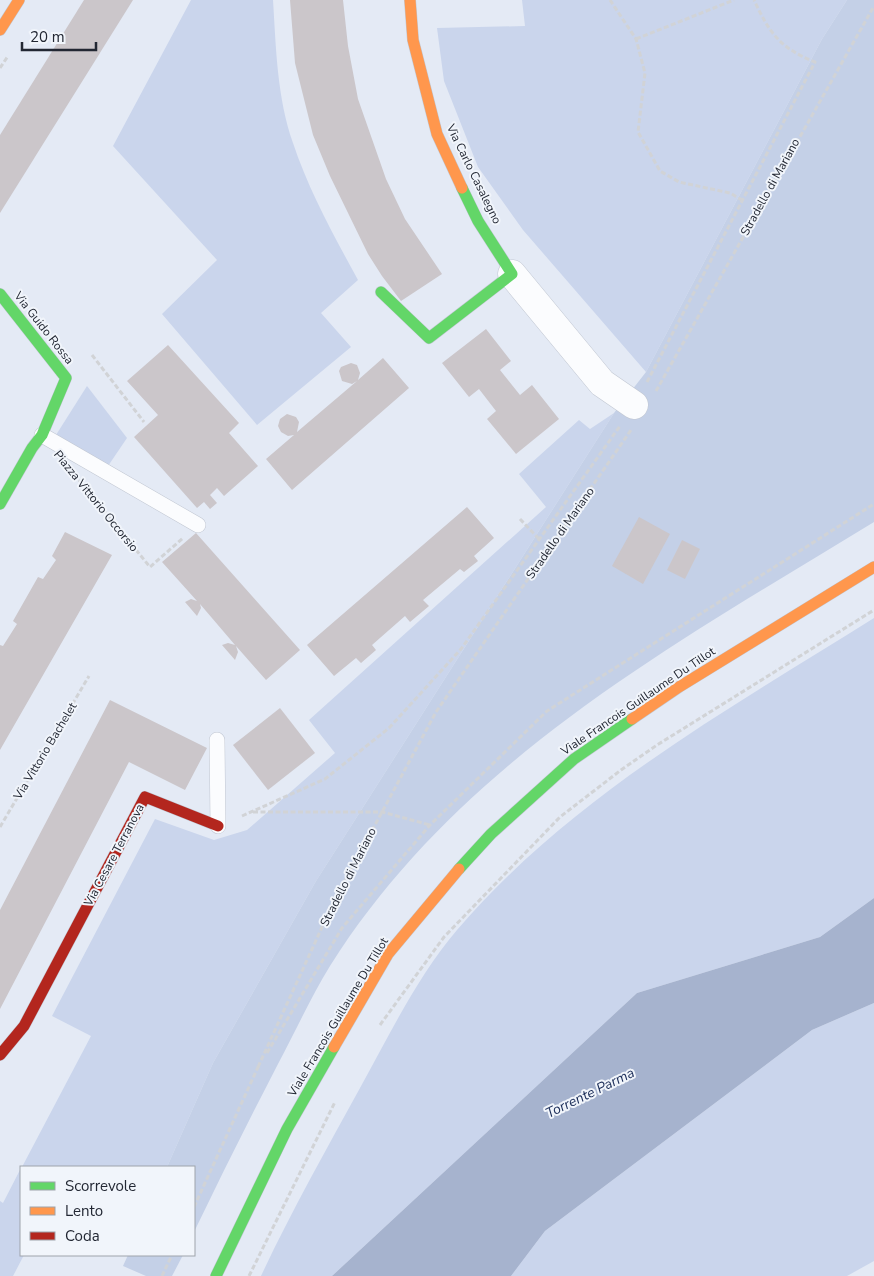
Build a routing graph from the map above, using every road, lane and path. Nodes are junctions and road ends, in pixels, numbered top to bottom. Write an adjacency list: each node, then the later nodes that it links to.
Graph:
1 (19, 0): 7 (street)
2 (410, 0): 10 (street, Via Carlo Casalegno)
3 (610, 0): 8 (path)
4 (734, 0): 8 (path)
5 (754, 0): 9 (path)
6 (874, 6): 14 (path, Stradello di Mariano)
7 (0, 30)
8 (636, 39): 9 (path)
9 (742, 200): 14 (path)
10 (512, 274): 11 (street); 14 (street)
11 (380, 292)
12 (0, 294): 16 (street, Via Guido Rossa)
13 (92, 355): 15 (path)
14 (641, 409): 21 (path); 27 (path, Stradello di Mariano)
15 (144, 422)
16 (42, 435): 18 (street); 20 (lane)
17 (78, 479): 20 (path, Piazza Vittorio Occorsio)
18 (0, 504)
19 (520, 519): 21 (path)
20 (198, 525)
21 (539, 539): 26 (path)
22 (874, 567): 37 (street, Viale Francois Guillaume Du Tillot)
23 (874, 610): 31 (path)
24 (89, 676): 29 (path, Via Vittorio Bachelet)
25 (217, 740): 30 (lane)
26 (250, 812): 27 (path); 30 (path)
27 (382, 812): 28 (path); 33 (path, Stradello di Mariano)
28 (430, 825)
29 (0, 826)
30 (218, 826): 32 (street, Via Cesare Terranova)
31 (379, 1026)
32 (0, 1055)
33 (258, 1067)
34 (336, 1100): 38 (path)
35 (172, 1256): 36 (path)
36 (162, 1276)
37 (216, 1276)
38 (249, 1276)

